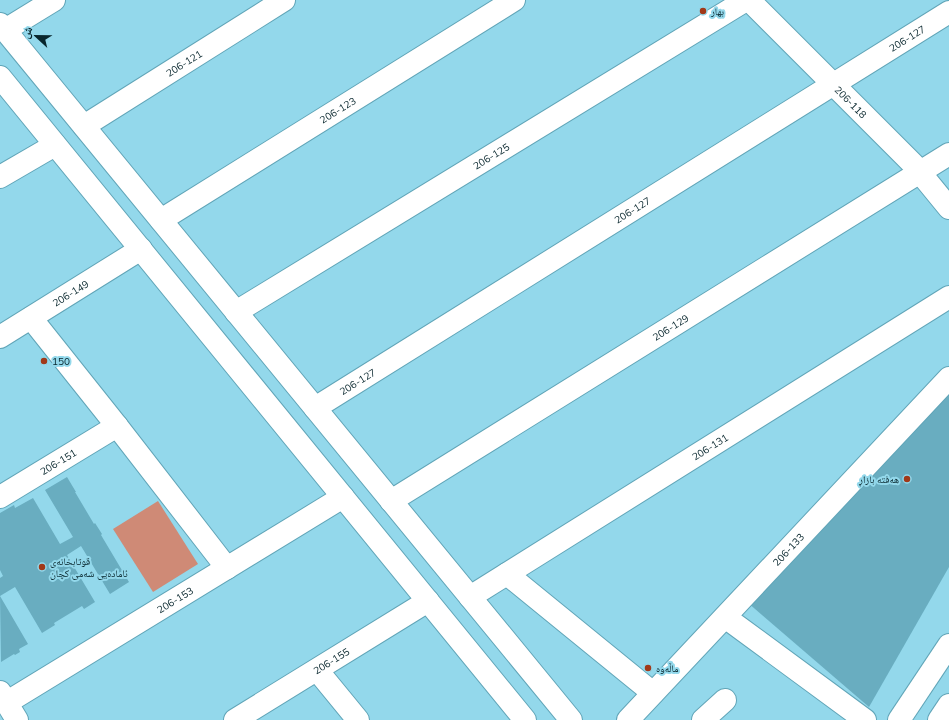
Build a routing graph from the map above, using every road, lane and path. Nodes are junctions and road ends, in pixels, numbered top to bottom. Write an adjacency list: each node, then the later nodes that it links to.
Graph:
1 (54, 0): 6 (main road)
2 (284, 0): 9 (main road, 206-121)
3 (514, 0): 15 (main road, 206-123)
4 (747, 0): 8 (main road, 206-118); 18 (main road, 206-125)
5 (949, 12): 8 (main road, 206-127)
6 (3, 27): 9 (main road)
7 (0, 77): 10 (main road)
8 (833, 85): 12 (main road, 206-118); 22 (main road, 206-127)
9 (84, 126): 15 (main road)
10 (55, 145): 13 (main road); 16 (main road)
11 (949, 154): 12 (main road, 206-129)
12 (920, 172): 14 (main road, 206-118); 26 (main road, 206-129)
13 (0, 177)
14 (949, 208)
15 (160, 220): 18 (main road)
16 (141, 249): 19 (main road, 206-149); 25 (main road)
17 (949, 297): 28 (main road, 206-131)
18 (236, 312): 22 (main road)
19 (31, 318): 20 (main road, 206-149); 23 (main road)
20 (0, 337)
21 (949, 378): 31 (main road, 206-133)
22 (315, 408): 26 (main road)
23 (117, 426): 24 (main road, 206-151); 27 (main road)
24 (0, 497)
25 (343, 497): 27 (main road, 206-153); 30 (main road)
26 (391, 501): 29 (main road)
27 (227, 568): 36 (main road, 206-153)
28 (507, 574): 29 (main road, 206-131); 34 (main road)
29 (470, 597): 41 (main road)
30 (428, 601): 33 (main road, 206-155); 40 (main road)
31 (725, 617): 34 (main road, 206-133); 44 (main road)
32 (949, 645): 45 (main road)
33 (317, 670): 38 (main road, 206-155); 39 (main road)
34 (653, 693): 42 (main road, 206-133)
35 (725, 700): 43 (main road)
36 (8, 705)
37 (949, 705): 46 (main road)
38 (235, 720)
39 (358, 720)
40 (525, 720)
41 (571, 720)
42 (628, 720)
43 (703, 720)
44 (865, 720)
45 (899, 720)
46 (939, 720)

